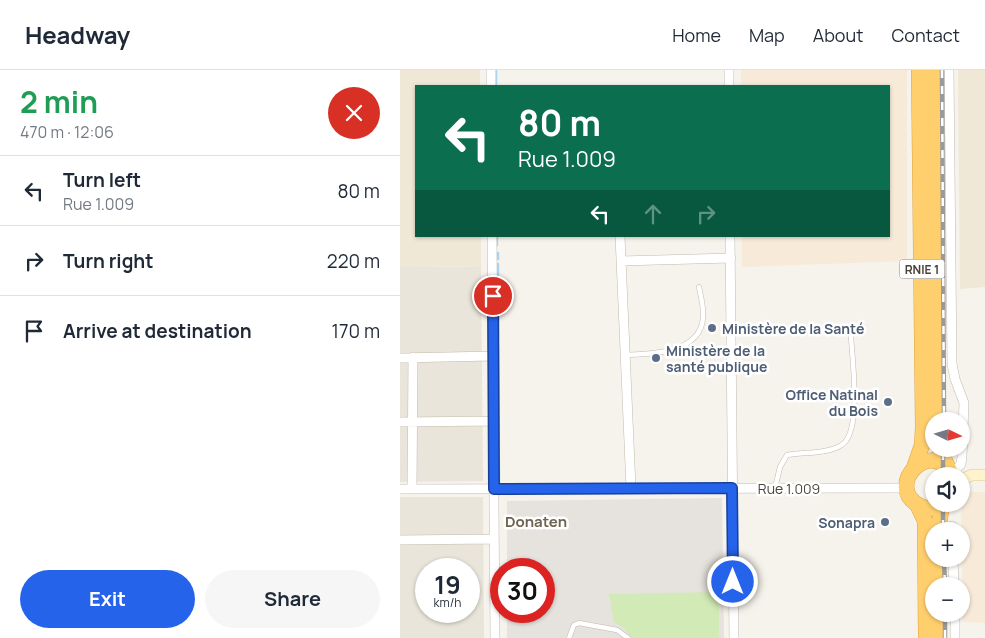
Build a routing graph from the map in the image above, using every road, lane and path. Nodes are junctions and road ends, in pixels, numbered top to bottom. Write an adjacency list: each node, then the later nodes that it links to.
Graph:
1 (491, 70): 6 (street)
2 (729, 70): 7 (street)
3 (920, 70): 25 (highway, RNIE 1)
4 (933, 70): 19 (highway, RNIE 1)
5 (949, 70): 24 (street)
6 (491, 85)
7 (729, 85)
8 (492, 237): 16 (street)
9 (620, 237): 12 (street)
10 (730, 237): 11 (street)
11 (730, 258): 12 (street); 29 (street)
12 (621, 260): 15 (street)
13 (699, 287): 15 (lane)
14 (851, 336): 30 (lane)
15 (625, 355): 28 (street)
16 (493, 356): 17 (street); 20 (street)
17 (412, 357): 18 (street); 22 (street)
18 (400, 358)
19 (936, 412)
20 (493, 421): 22 (street); 33 (street)
21 (400, 422): 22 (street)
22 (412, 422): 32 (street)
23 (945, 467): 25 (highway)
24 (959, 467)
25 (914, 468): 31 (highway, RNIE 1)
26 (985, 474): 27 (street)
27 (970, 475)
28 (631, 488): 29 (street, Rue 1.009); 33 (street, Rue 1.009)
29 (732, 488): 30 (street, Rue 1.009); 44 (street)
30 (775, 488): 31 (street, Rue 1.009)
31 (907, 488): 35 (highway)
32 (412, 489): 33 (street, Rue 1.009); 34 (street, Rue 1.009)
33 (494, 489): 37 (street)
34 (400, 490)
35 (917, 504): 36 (highway); 45 (highway)
36 (925, 507)
37 (494, 539): 38 (street); 41 (street)
38 (400, 540)
39 (938, 622): 46 (highway)
40 (955, 622): 47 (street)
41 (495, 638)
42 (569, 638): 43 (lane)
43 (628, 638)
44 (734, 638)
45 (926, 638)
46 (938, 638)
47 (955, 638)

